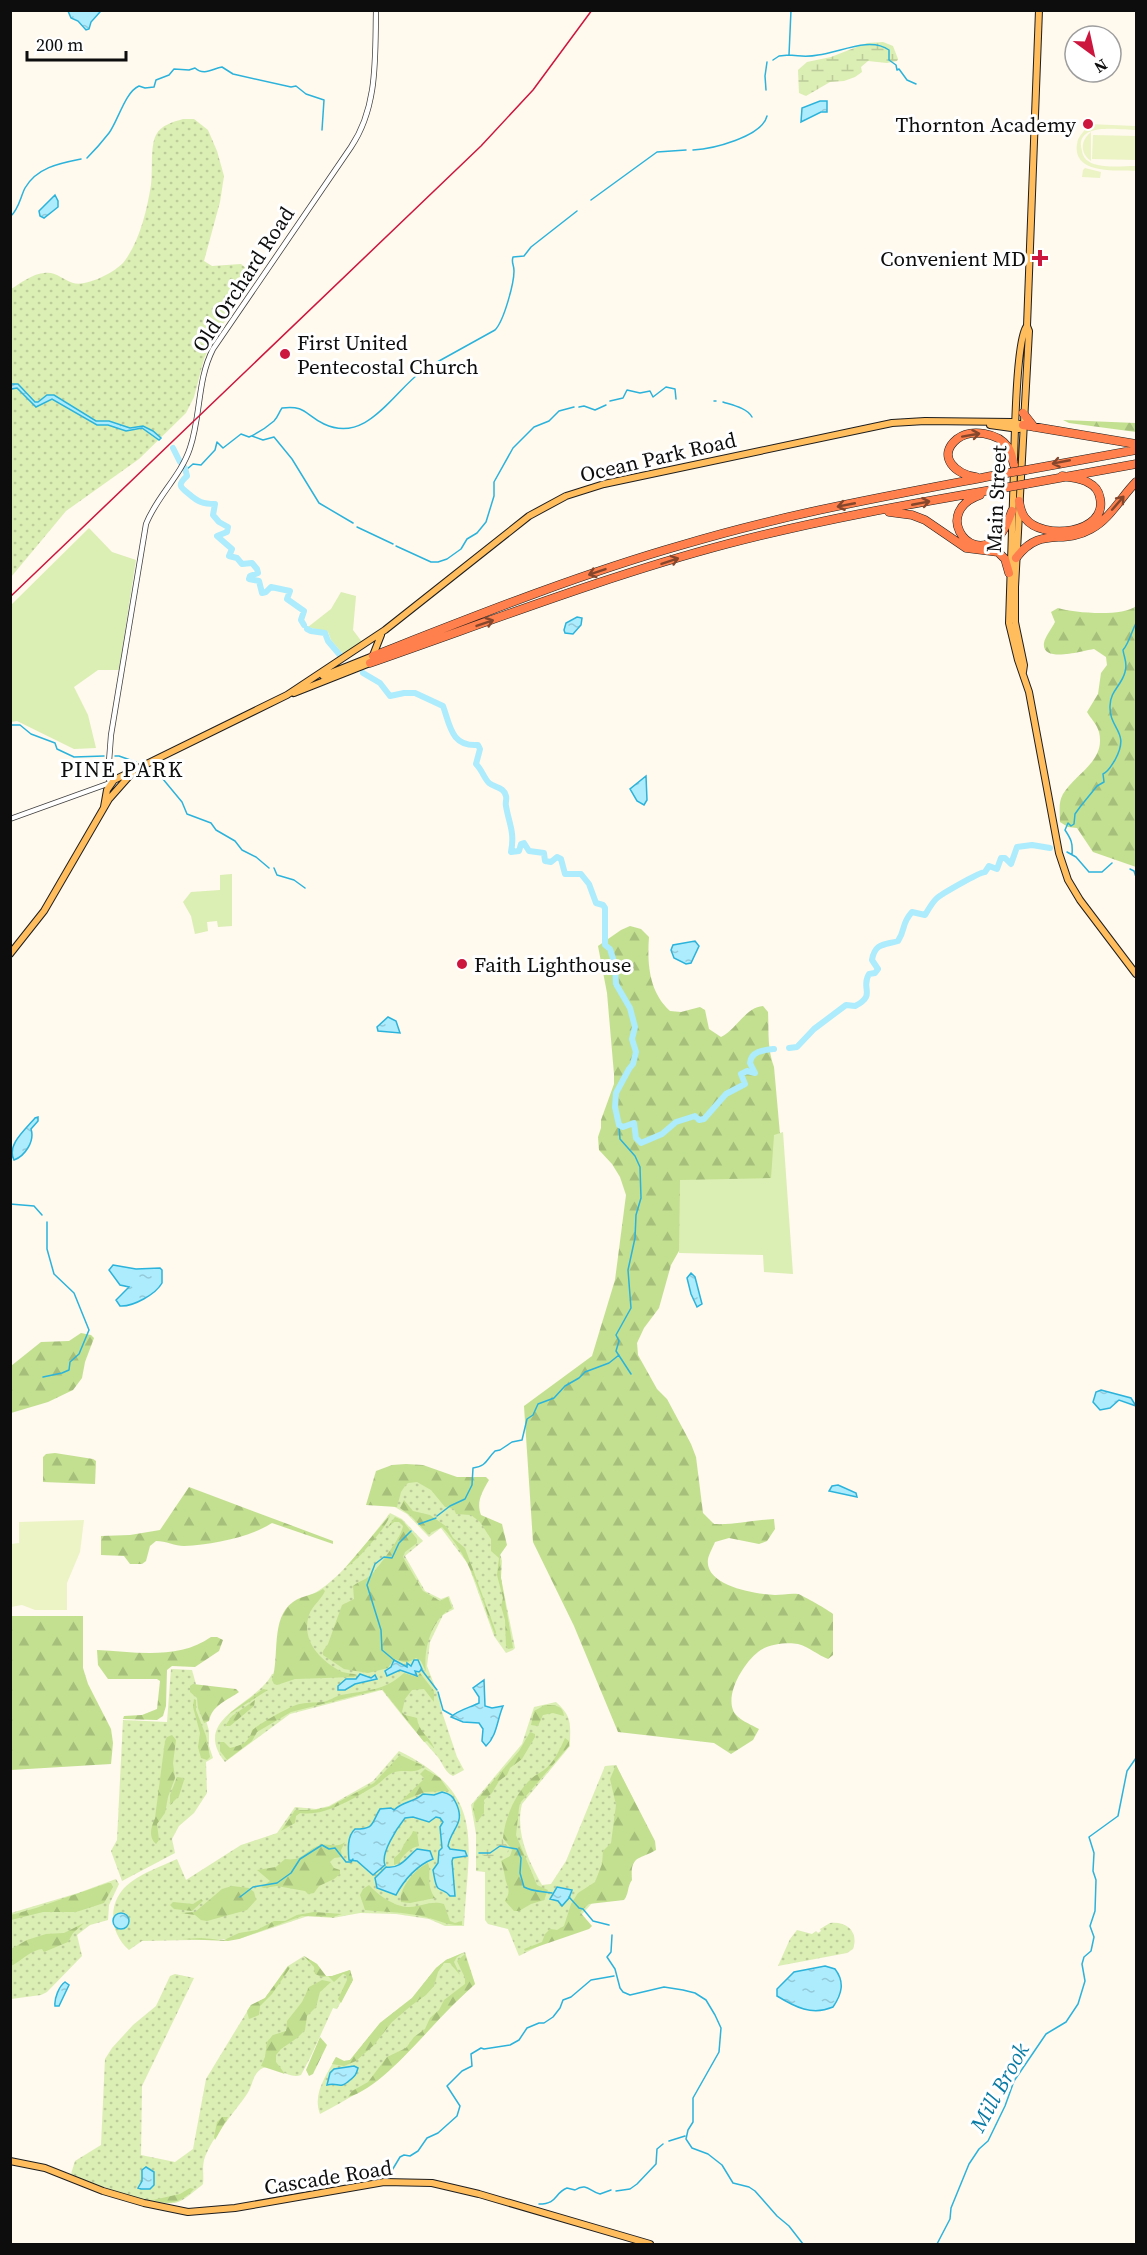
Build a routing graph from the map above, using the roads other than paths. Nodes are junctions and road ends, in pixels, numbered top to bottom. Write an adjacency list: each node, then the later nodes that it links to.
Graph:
1 (376, 10): 28 (street, Old Orchard Road)
2 (1039, 10): 3 (main road, Main Street)
3 (1027, 326): 4 (main road, Main Street); 5 (main road, Main Street)
4 (1023, 412): 5 (main road, Main Street); 6 (highway)
5 (1019, 427): 6 (highway); 10 (main road, Main Street); 15 (main road, Main Street); 20 (main road, Ocean Park Road)
6 (1034, 427): 7 (highway)
7 (1137, 444)
8 (1137, 450): 12 (highway, one-way to 12, bridge)
9 (1137, 464): 11 (highway)
10 (1014, 465): 12 (highway, one-way to 10); 17 (main road, Main Street)
11 (1062, 476): 14 (highway, bridge); 15 (highway)
12 (983, 478): 23 (highway, one-way to 23)
13 (1137, 483): 18 (highway, one-way to 13)
14 (1002, 488): 16 (highway, one-way to 14); 17 (highway)
15 (1019, 501): 18 (main road, Main Street)
16 (876, 511): 19 (highway); 23 (highway, one-way to 16)
17 (1012, 511): 19 (main road, Main Street)
18 (1016, 558): 24 (main road, Main Street)
19 (1010, 573): 24 (main road, Main Street)
20 (385, 630): 21 (main road, Ocean Park Road); 22 (main road, Ocean Park Road)
21 (368, 642): 22 (main road); 25 (main road, Ocean Park Road)
22 (376, 647): 23 (main road, Ocean Park Road)
23 (372, 659): 25 (main road); 26 (main road, Ocean Park Road)
24 (1023, 672): 33 (main road, Main Street)
25 (301, 686): 26 (main road, Ocean Park Road)
26 (287, 695): 27 (main road, Ocean Park Road)
27 (135, 771): 28 (main road, Ocean Park Road); 29 (main road)
28 (108, 787): 29 (main road); 30 (main road); 31 (street)
29 (114, 791): 30 (main road)
30 (104, 807): 32 (main road)
31 (10, 819)
32 (10, 954)
33 (1137, 974)
34 (10, 2161): 35 (main road, Cascade Road)
35 (650, 2244)

